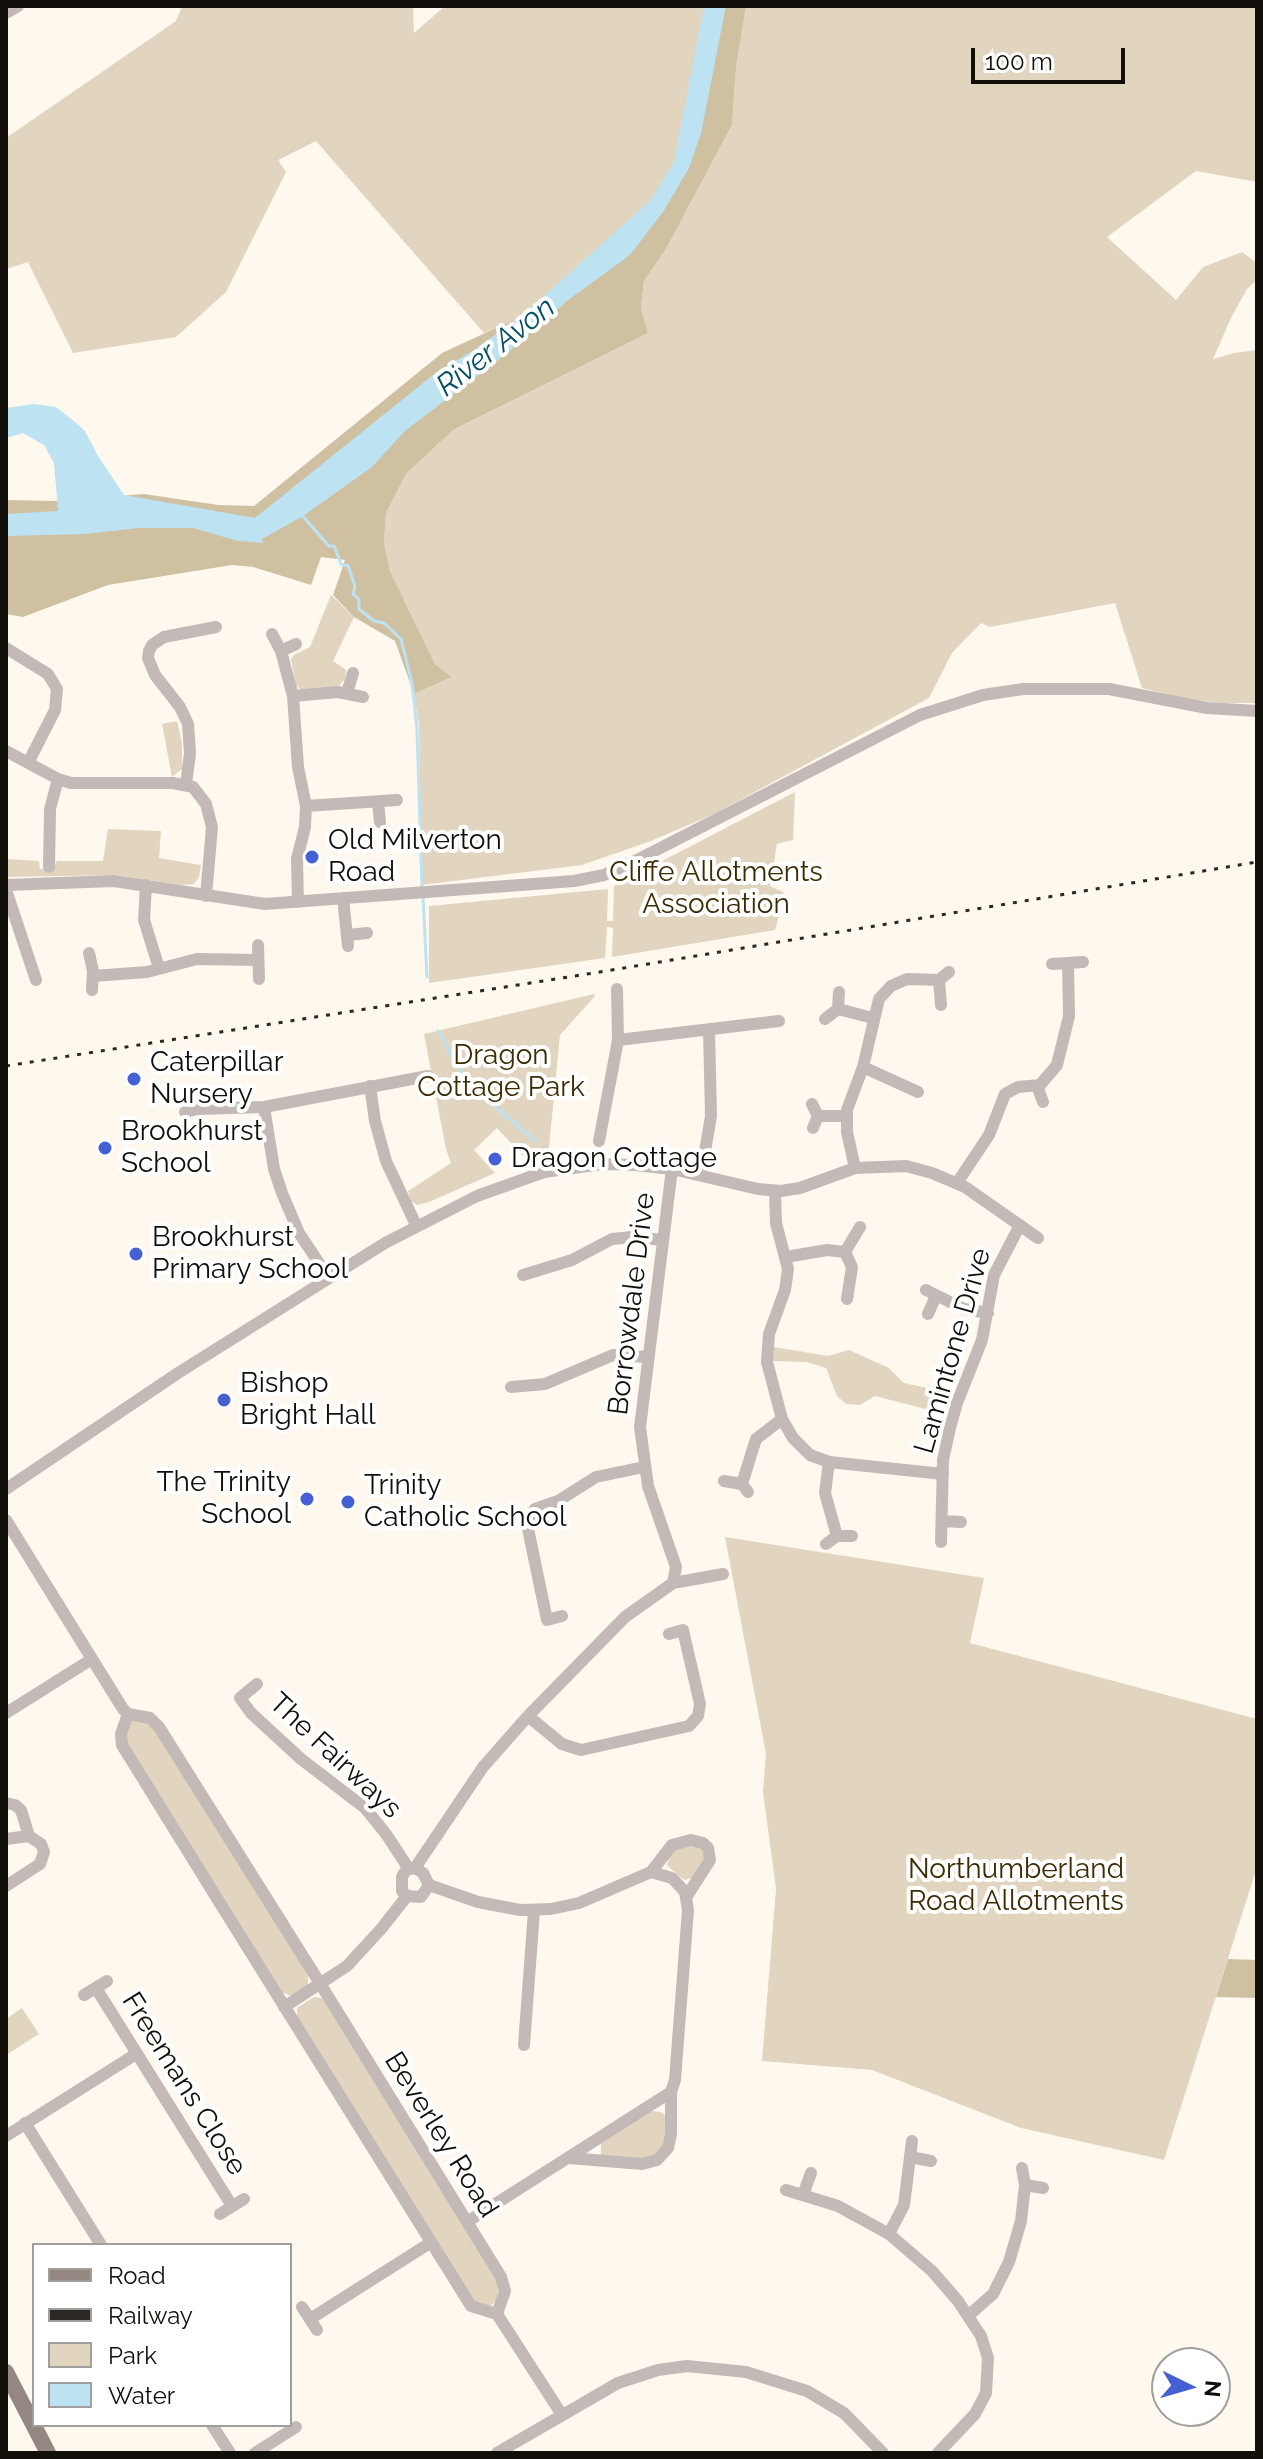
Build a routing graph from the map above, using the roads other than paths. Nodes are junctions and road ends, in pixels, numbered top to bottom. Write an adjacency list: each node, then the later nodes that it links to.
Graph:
1 (18, 6): 2 (street)
2 (6, 13)
3 (209, 633): 16 (street)
4 (272, 634): 7 (street)
5 (296, 644): 7 (street)
6 (6, 648): 14 (street)
7 (281, 651): 10 (street)
8 (353, 673): 9 (street)
9 (347, 693): 10 (street); 11 (street)
10 (293, 696): 19 (street)
11 (363, 697)
12 (1257, 711): 25 (street)
13 (6, 751): 14 (street)
14 (28, 763): 15 (street)
15 (58, 779): 16 (street); 21 (street)
16 (186, 784): 24 (street)
17 (397, 800): 18 (street)
18 (378, 802): 19 (street); 20 (street)
19 (306, 806): 26 (street)
20 (380, 822)
21 (53, 858)
22 (146, 885): 23 (street); 24 (street); 34 (street)
23 (6, 888): 35 (street)
24 (206, 896): 26 (street)
25 (343, 898): 26 (street); 27 (street)
26 (298, 902)
27 (367, 933)
28 (258, 945): 30 (street)
29 (89, 953): 36 (street)
30 (258, 960): 34 (street); 37 (street)
31 (1083, 962): 32 (street)
32 (1068, 963): 33 (street); 53 (street)
33 (1052, 964)
34 (159, 968): 36 (street)
35 (37, 973)
36 (93, 976): 39 (street)
37 (259, 979)
38 (617, 989): 47 (street)
39 (92, 990)
40 (839, 992): 42 (street)
41 (941, 1005): 43 (street)
42 (838, 1009): 43 (street); 44 (street)
43 (873, 1018): 48 (street)
44 (825, 1019)
45 (779, 1021): 46 (street)
46 (709, 1029): 47 (street); 63 (street)
47 (618, 1040): 60 (street)
48 (863, 1067): 51 (street); 59 (street)
49 (908, 1070): 51 (street)
50 (428, 1076): 52 (street)
51 (903, 1084): 54 (street)
52 (370, 1086): 56 (street); 66 (street)
53 (1037, 1086): 55 (street); 64 (street)
54 (918, 1092)
55 (1043, 1102)
56 (264, 1107): 57 (street); 73 (street)
57 (185, 1112)
58 (814, 1116): 59 (street)
59 (846, 1116): 61 (street)
60 (599, 1141)
61 (855, 1168): 64 (street); 65 (street)
62 (672, 1169): 63 (street); 66 (street); 70 (street, Borrowdale Drive)
63 (701, 1175): 65 (street)
64 (957, 1183): 67 (street)
65 (775, 1191): 72 (street)
66 (416, 1225): 85 (street)
67 (1020, 1225): 69 (street); 76 (street, Lamintone Drive)
68 (860, 1227): 71 (street)
69 (1038, 1238)
70 (663, 1240): 74 (street); 78 (street, Borrowdale Drive)
71 (845, 1252): 72 (street); 75 (street)
72 (786, 1257): 80 (street)
73 (319, 1263)
74 (523, 1275)
75 (847, 1299)
76 (988, 1313): 77 (street); 83 (street, Lamintone Drive)
77 (928, 1314)
78 (647, 1357): 79 (street); 82 (street, Borrowdale Drive)
79 (511, 1387)
80 (782, 1419): 81 (street); 84 (street)
81 (829, 1462): 83 (street); 89 (street)
82 (644, 1467): 92 (street, Borrowdale Drive); 93 (street)
83 (943, 1474): 87 (street, Lamintone Drive)
84 (724, 1481)
85 (6, 1489)
86 (6, 1520): 95 (street, Beverley Road)
87 (942, 1521): 88 (street); 90 (street, Lamintone Drive)
88 (961, 1522)
89 (852, 1536)
90 (941, 1542)
91 (723, 1574): 92 (street)
92 (673, 1583): 99 (street)
93 (562, 1616)
94 (669, 1634): 99 (street)
95 (92, 1659): 97 (street); 98 (street, Beverley Road)
96 (257, 1684): 103 (street, The Fairways)
97 (6, 1713)
98 (128, 1714): 110 (street, Beverley Road); 112 (street)
99 (528, 1716): 103 (street)
100 (6, 1803): 101 (street)
101 (29, 1836): 102 (street); 106 (street)
102 (6, 1839)
103 (412, 1868): 105 (street, The Fairways); 107 (street)
104 (651, 1872): 108 (street); 108 (street); 109 (street)
105 (429, 1885): 107 (street); 109 (street)
106 (6, 1886)
107 (407, 1896): 110 (street)
108 (687, 1896): 115 (street)
109 (534, 1911): 113 (street)
110 (321, 1985): 112 (street); 129 (street, Beverley Road)
111 (84, 1995): 114 (street, Freemans Close)
112 (284, 2007): 132 (street)
113 (524, 2045)
114 (136, 2054): 116 (street); 128 (street, Freemans Close)
115 (671, 2092): 120 (street); 120 (street)
116 (25, 2123): 117 (street); 131 (street)
117 (6, 2136)
118 (912, 2141): 119 (street)
119 (910, 2157): 121 (street); 130 (street)
120 (569, 2158): 129 (street)
121 (931, 2161)
122 (1022, 2168): 124 (street)
123 (811, 2173): 127 (street)
124 (1025, 2185): 125 (street); 135 (street)
125 (1043, 2188)
126 (786, 2190): 127 (street)
127 (803, 2195): 130 (street)
128 (220, 2214)
129 (467, 2222): 134 (street, Beverley Road)
130 (889, 2234): 135 (street)
131 (100, 2243)
132 (430, 2243): 133 (street); 134 (street)
133 (302, 2307)
134 (497, 2314): 137 (street)
135 (968, 2316): 147 (street)
136 (6, 2372): 138 (main road)
137 (562, 2415): 145 (street); 146 (street)
138 (32, 2422)
139 (35, 2427): 142 (main road)
140 (213, 2427): 143 (street)
141 (296, 2427): 144 (street)
142 (48, 2453)
143 (230, 2453)
144 (255, 2453)
145 (497, 2453)
146 (883, 2453)
147 (938, 2453)

